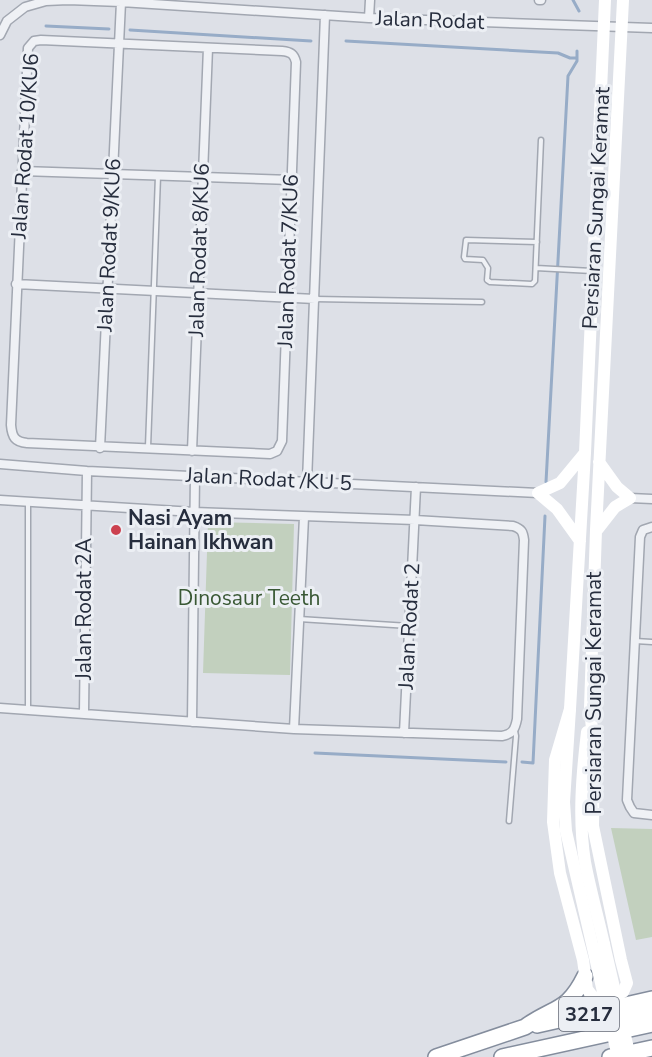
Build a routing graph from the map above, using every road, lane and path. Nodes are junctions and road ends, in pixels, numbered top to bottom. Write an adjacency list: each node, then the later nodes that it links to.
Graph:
1 (81, 0): 5 (street, Jalan Rodat); 11 (street, Jalan Rodat)
2 (370, 0): 7 (street)
3 (605, 0): 8 (street, Persiaran Sungai Keramat)
4 (623, 0): 9 (street, Persiaran Sungai Keramat)
5 (121, 2): 6 (street, Jalan Rodat); 12 (street, Jalan Rodat 9/KU6)
6 (325, 15): 7 (street, Jalan Rodat); 29 (street)
7 (369, 18): 8 (street, Jalan Rodat)
8 (604, 25): 9 (street, Jalan Rodat); 23 (street, Persiaran Sungai Keramat)
9 (622, 26): 10 (street, Jalan Rodat); 21 (street, Persiaran Sungai Keramat)
10 (652, 28)
11 (0, 34)
12 (118, 43): 13 (street); 15 (street, Jalan Rodat 10/KU6); 16 (street, Jalan Rodat 9/KU6)
13 (208, 48): 18 (street, Jalan Rodat 8/KU6); 19 (street, Jalan Rodat 7/KU6)
14 (541, 140): 20 (lane)
15 (22, 171): 16 (street); 24 (street, Jalan Rodat 10/KU6)
16 (112, 174): 17 (street); 25 (street, Jalan Rodat 9/KU6)
17 (158, 175): 18 (street); 26 (lane)
18 (201, 177): 19 (street); 27 (street, Jalan Rodat 8/KU6)
19 (291, 180): 28 (street, Jalan Rodat 7/KU6)
20 (537, 243): 22 (lane); 22 (lane)
21 (610, 256): 23 (street); 35 (street, Persiaran Sungai Keramat)
22 (536, 268): 23 (lane)
23 (592, 270): 34 (street, Persiaran Sungai Keramat)
24 (16, 284): 25 (street); 31 (street, Jalan Rodat 10/KU6)
25 (107, 289): 26 (street); 31 (street, Jalan Rodat 9/KU6)
26 (154, 291): 27 (street); 32 (lane)
27 (198, 294): 28 (street); 33 (street, Jalan Rodat 8/KU6)
28 (286, 298): 29 (street); 33 (street, Jalan Rodat 7/KU6)
29 (315, 299): 30 (lane); 39 (street)
30 (482, 302)
31 (100, 448): 32 (street)
32 (148, 450): 33 (street)
33 (192, 451)
34 (585, 453): 41 (street); 52 (street, Persiaran Sungai Keramat)
35 (599, 462): 42 (street); 51 (street, Persiaran Sungai Keramat)
36 (0, 464): 37 (street, Jalan Rodat /KU 5)
37 (87, 471): 38 (street, Jalan Rodat /KU 5); 46 (street, Jalan Rodat 2A)
38 (195, 475): 39 (street, Jalan Rodat /KU 5); 47 (street)
39 (307, 482): 40 (street, Jalan Rodat /KU 5)
40 (416, 487): 41 (street, Jalan Rodat /KU 5); 49 (street, Jalan Rodat 2)
41 (538, 493): 52 (street)
42 (630, 498): 43 (street); 51 (street)
43 (652, 499)
44 (0, 500): 45 (street)
45 (28, 503): 46 (street); 59 (lane)
46 (85, 505): 47 (street); 61 (street, Jalan Rodat 2A)
47 (194, 512): 48 (street); 62 (street)
48 (304, 517): 49 (street); 53 (street)
49 (415, 520): 54 (street, Jalan Rodat 2); 64 (street)
50 (648, 529): 55 (street)
51 (596, 530): 60 (street, Persiaran Sungai Keramat)
52 (580, 541): 58 (street, Persiaran Sungai Keramat)
53 (299, 619): 54 (lane); 63 (street)
54 (410, 626): 65 (street, Jalan Rodat 2)
55 (635, 642): 56 (lane); 66 (street)
56 (652, 642)
57 (0, 708): 59 (street)
58 (570, 709): 68 (street, Persiaran Sungai Keramat); 71 (street, bridge)
59 (28, 710): 61 (street)
60 (590, 710): 68 (street, Persiaran Sungai Keramat); 71 (street, bridge)
61 (84, 713): 62 (street)
62 (192, 722): 63 (street)
63 (294, 729): 65 (street)
64 (514, 730): 65 (street); 67 (lane)
65 (404, 733)
66 (652, 814)
67 (509, 821)
68 (585, 976): 73 (highway)
69 (652, 999): 73 (highway, 3217)
70 (652, 1012): 71 (highway, 3217)
71 (616, 1019): 78 (street, bridge); 79 (street, bridge)
72 (652, 1024): 76 (highway, 3217)
73 (525, 1027): 75 (highway)
74 (652, 1048): 77 (highway, 3217)
75 (436, 1057)
76 (502, 1057)
77 (610, 1057)
78 (618, 1057)
79 (630, 1057)

